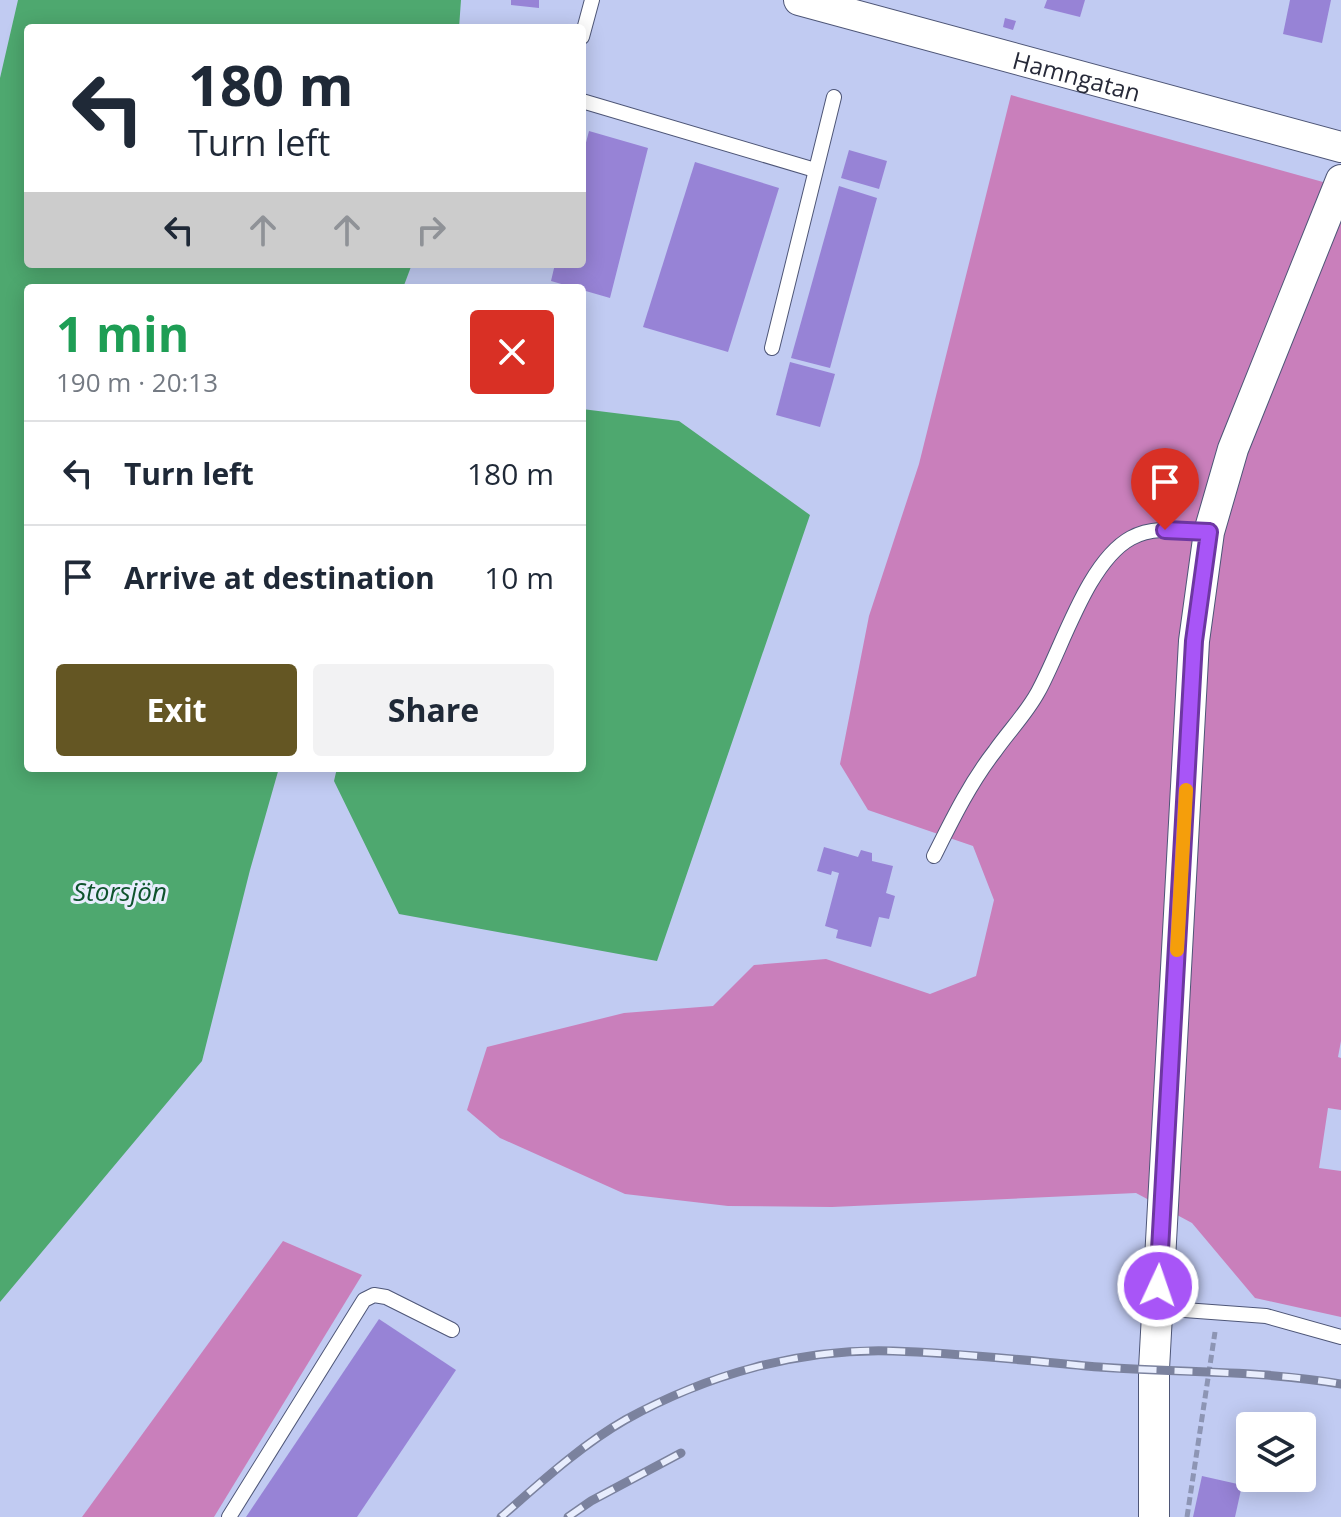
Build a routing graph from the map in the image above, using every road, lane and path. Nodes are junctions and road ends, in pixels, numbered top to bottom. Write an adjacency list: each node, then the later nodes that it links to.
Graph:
1 (592, 0): 3 (lane)
2 (810, 2): 6 (street, Hamngatan)
3 (586, 24)
4 (834, 97): 7 (lane)
5 (586, 107): 7 (lane)
6 (1341, 147)
7 (815, 170): 9 (lane)
8 (1341, 180): 10 (street)
9 (772, 348)
10 (1209, 532): 11 (lane); 12 (street)
11 (934, 856)
12 (1157, 1308): 13 (lane); 17 (street)
13 (1218, 1313): 15 (lane); 18 (path)
14 (452, 1330): 16 (lane)
15 (1341, 1337)
16 (229, 1517)
17 (1154, 1517)
18 (1187, 1517)

